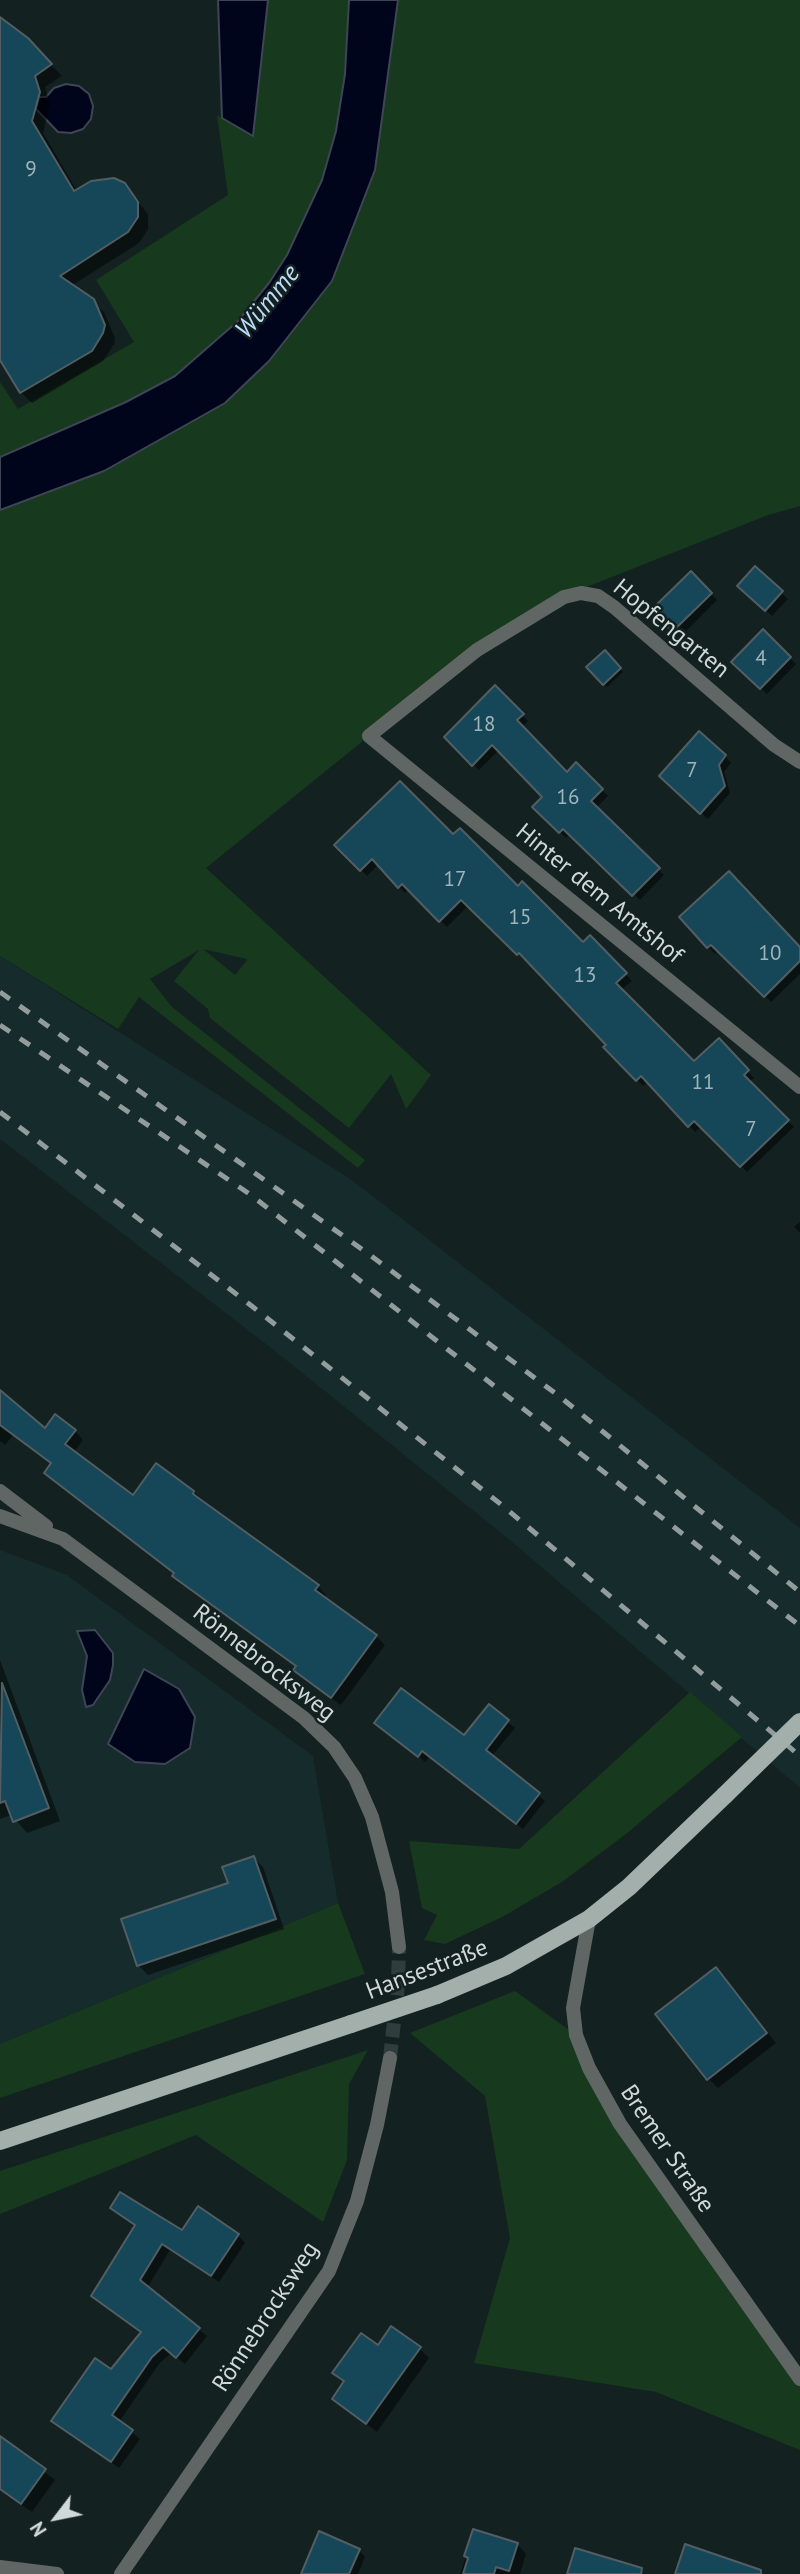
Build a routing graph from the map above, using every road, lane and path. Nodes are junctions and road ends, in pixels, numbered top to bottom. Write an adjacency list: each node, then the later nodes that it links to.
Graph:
1 (369, 736): 2 (street, Hopfengarten); 3 (street, Hinter dem Amtshof)
2 (800, 762)
3 (800, 1087)
4 (0, 1491): 6 (street, Rönnebrocksweg)
5 (0, 1516): 6 (street, Rönnebrocksweg)
6 (63, 1539): 9 (street, Rönnebrocksweg)
7 (800, 1722): 8 (main road, Hansestraße, bridge)
8 (589, 1919): 11 (main road, Hansestraße, bridge); 12 (street, Bremer Straße)
9 (399, 1947)
10 (390, 2059): 15 (street, Rönnebrocksweg)
11 (0, 2141)
12 (800, 2379)
13 (0, 2567): 14 (street)
14 (57, 2574)
15 (121, 2574)

